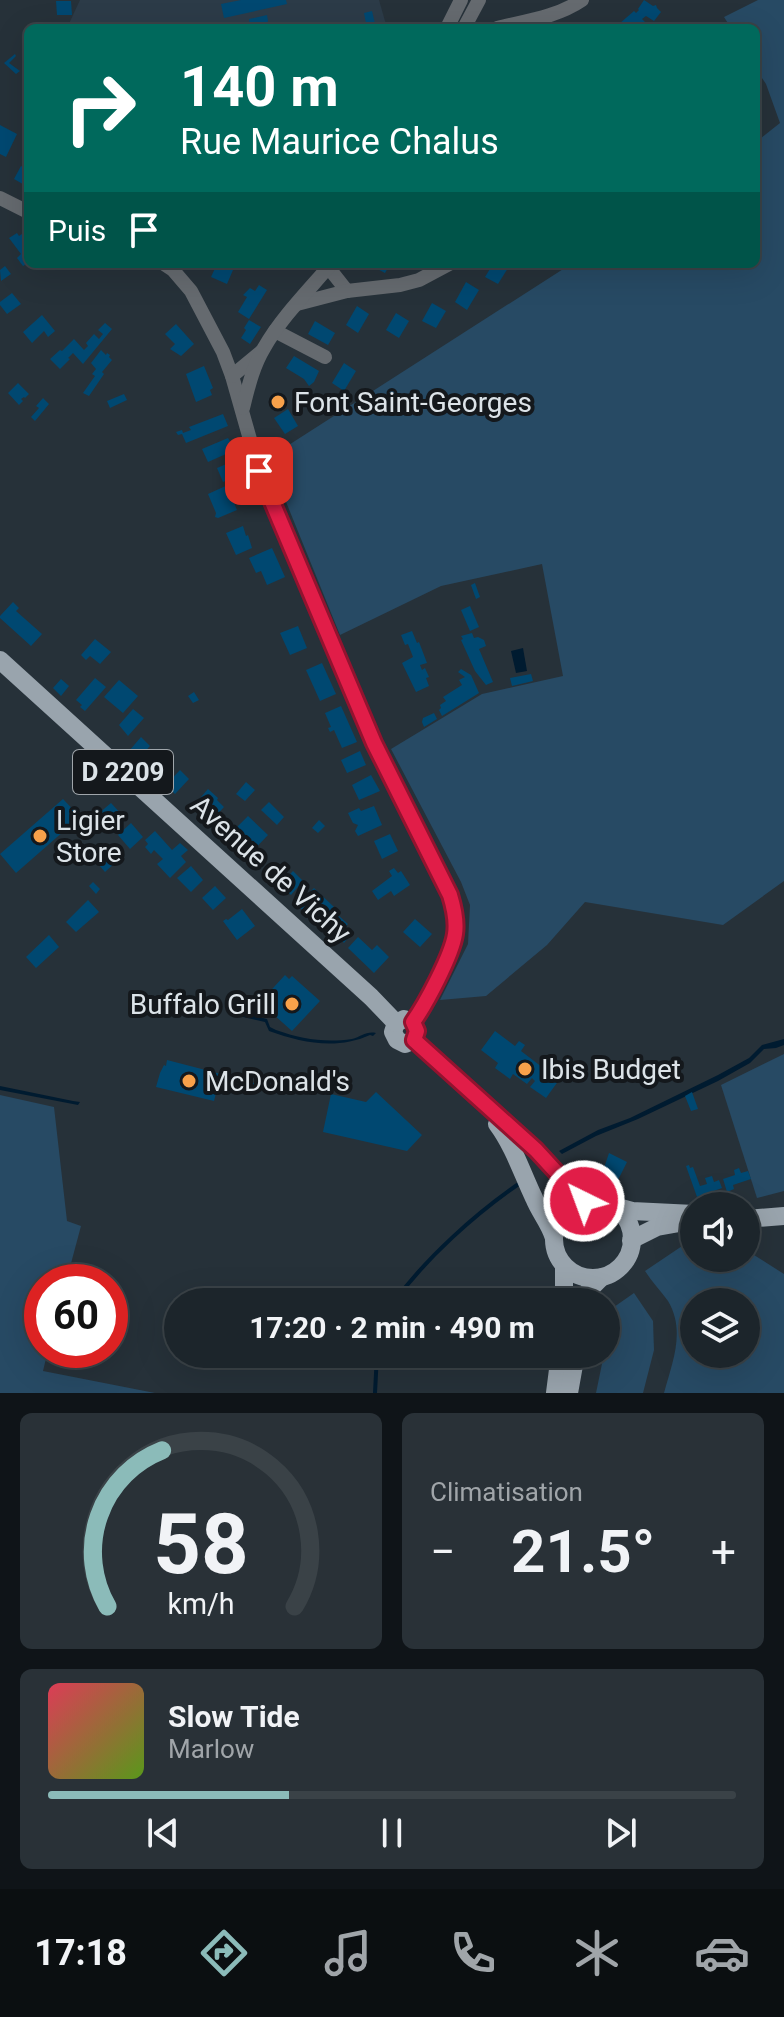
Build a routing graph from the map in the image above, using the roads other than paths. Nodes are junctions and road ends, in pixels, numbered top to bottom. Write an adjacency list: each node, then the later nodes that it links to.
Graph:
1 (461, 0): 4 (street)
2 (479, 0): 5 (street)
3 (582, 0): 6 (street)
4 (449, 24)
5 (466, 24)
6 (514, 24)
7 (0, 198): 8 (street)
8 (24, 210)
9 (170, 268): 18 (street)
10 (327, 268): 14 (street)
11 (328, 268): 13 (street)
12 (442, 268): 13 (street)
13 (340, 293): 14 (street)
14 (297, 304): 15 (street)
15 (275, 331): 16 (street); 17 (street)
16 (262, 351): 18 (street); 19 (street)
17 (325, 357)
18 (232, 376): 19 (street)
19 (242, 411): 21 (street)
20 (0, 660): 21 (main road, Avenue de Vichy / D 2209)
21 (407, 1028): 22 (main road, Avenue de Vichy / D 2209)
22 (479, 1099): 23 (main road, Avenue de Vichy / D 2209); 31 (main road, Avenue de Vichy / D 2209)
23 (594, 1200): 24 (main road); 31 (main road)
24 (613, 1206): 27 (main road); 32 (main road)
25 (784, 1209): 26 (main road)
26 (760, 1210)
27 (680, 1213)
28 (784, 1216): 29 (main road)
29 (760, 1218)
30 (680, 1224): 32 (main road)
31 (554, 1238): 33 (main road)
32 (631, 1240): 34 (main road)
33 (564, 1266): 34 (main road); 35 (main road)
34 (602, 1277): 36 (main road)
35 (564, 1288)
36 (591, 1288)
37 (558, 1368): 39 (main road)
38 (573, 1368): 40 (main road)
39 (555, 1393)
40 (569, 1393)

